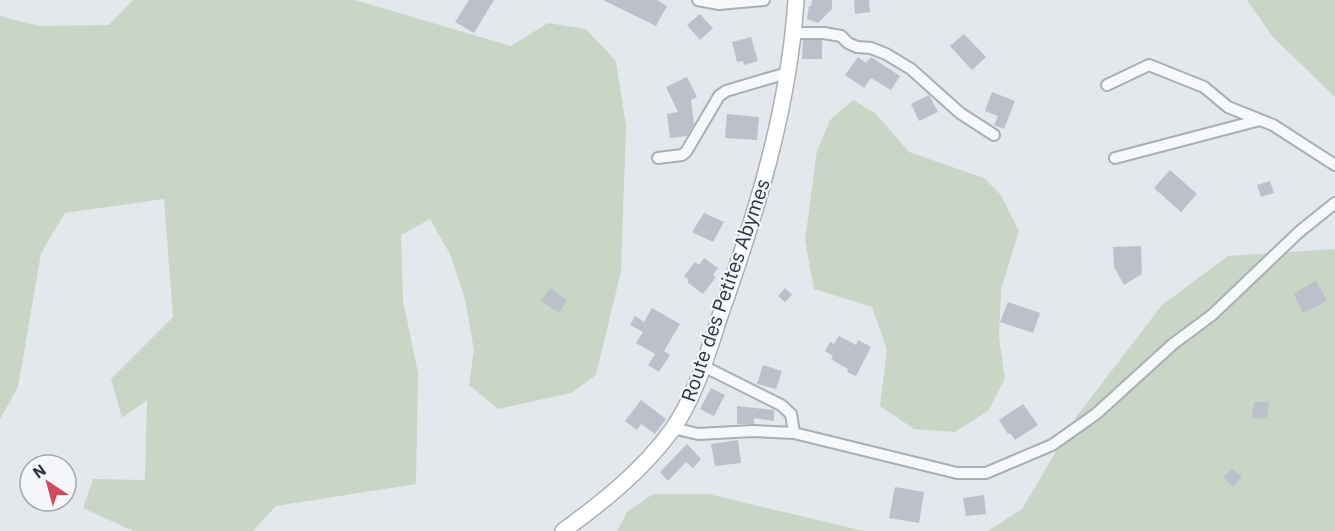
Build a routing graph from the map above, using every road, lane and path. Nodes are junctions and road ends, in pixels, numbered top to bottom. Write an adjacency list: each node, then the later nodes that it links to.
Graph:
1 (698, 0): 2 (street)
2 (764, 0)
3 (796, 0): 4 (main road, Route des Petites Abymes)
4 (794, 33): 5 (main road, Route des Petites Abymes); 8 (street)
5 (787, 73): 9 (street); 13 (main road, Route des Petites Abymes)
6 (1107, 85): 7 (street)
7 (1260, 120): 10 (street); 11 (street)
8 (994, 135)
9 (658, 158)
10 (1115, 158)
11 (1335, 165)
12 (1335, 203): 15 (street)
13 (703, 366): 14 (main road, Route des Petites Abymes); 15 (street)
14 (673, 428): 15 (street); 16 (main road, Route des Petites Abymes)
15 (794, 433)
16 (562, 531)

